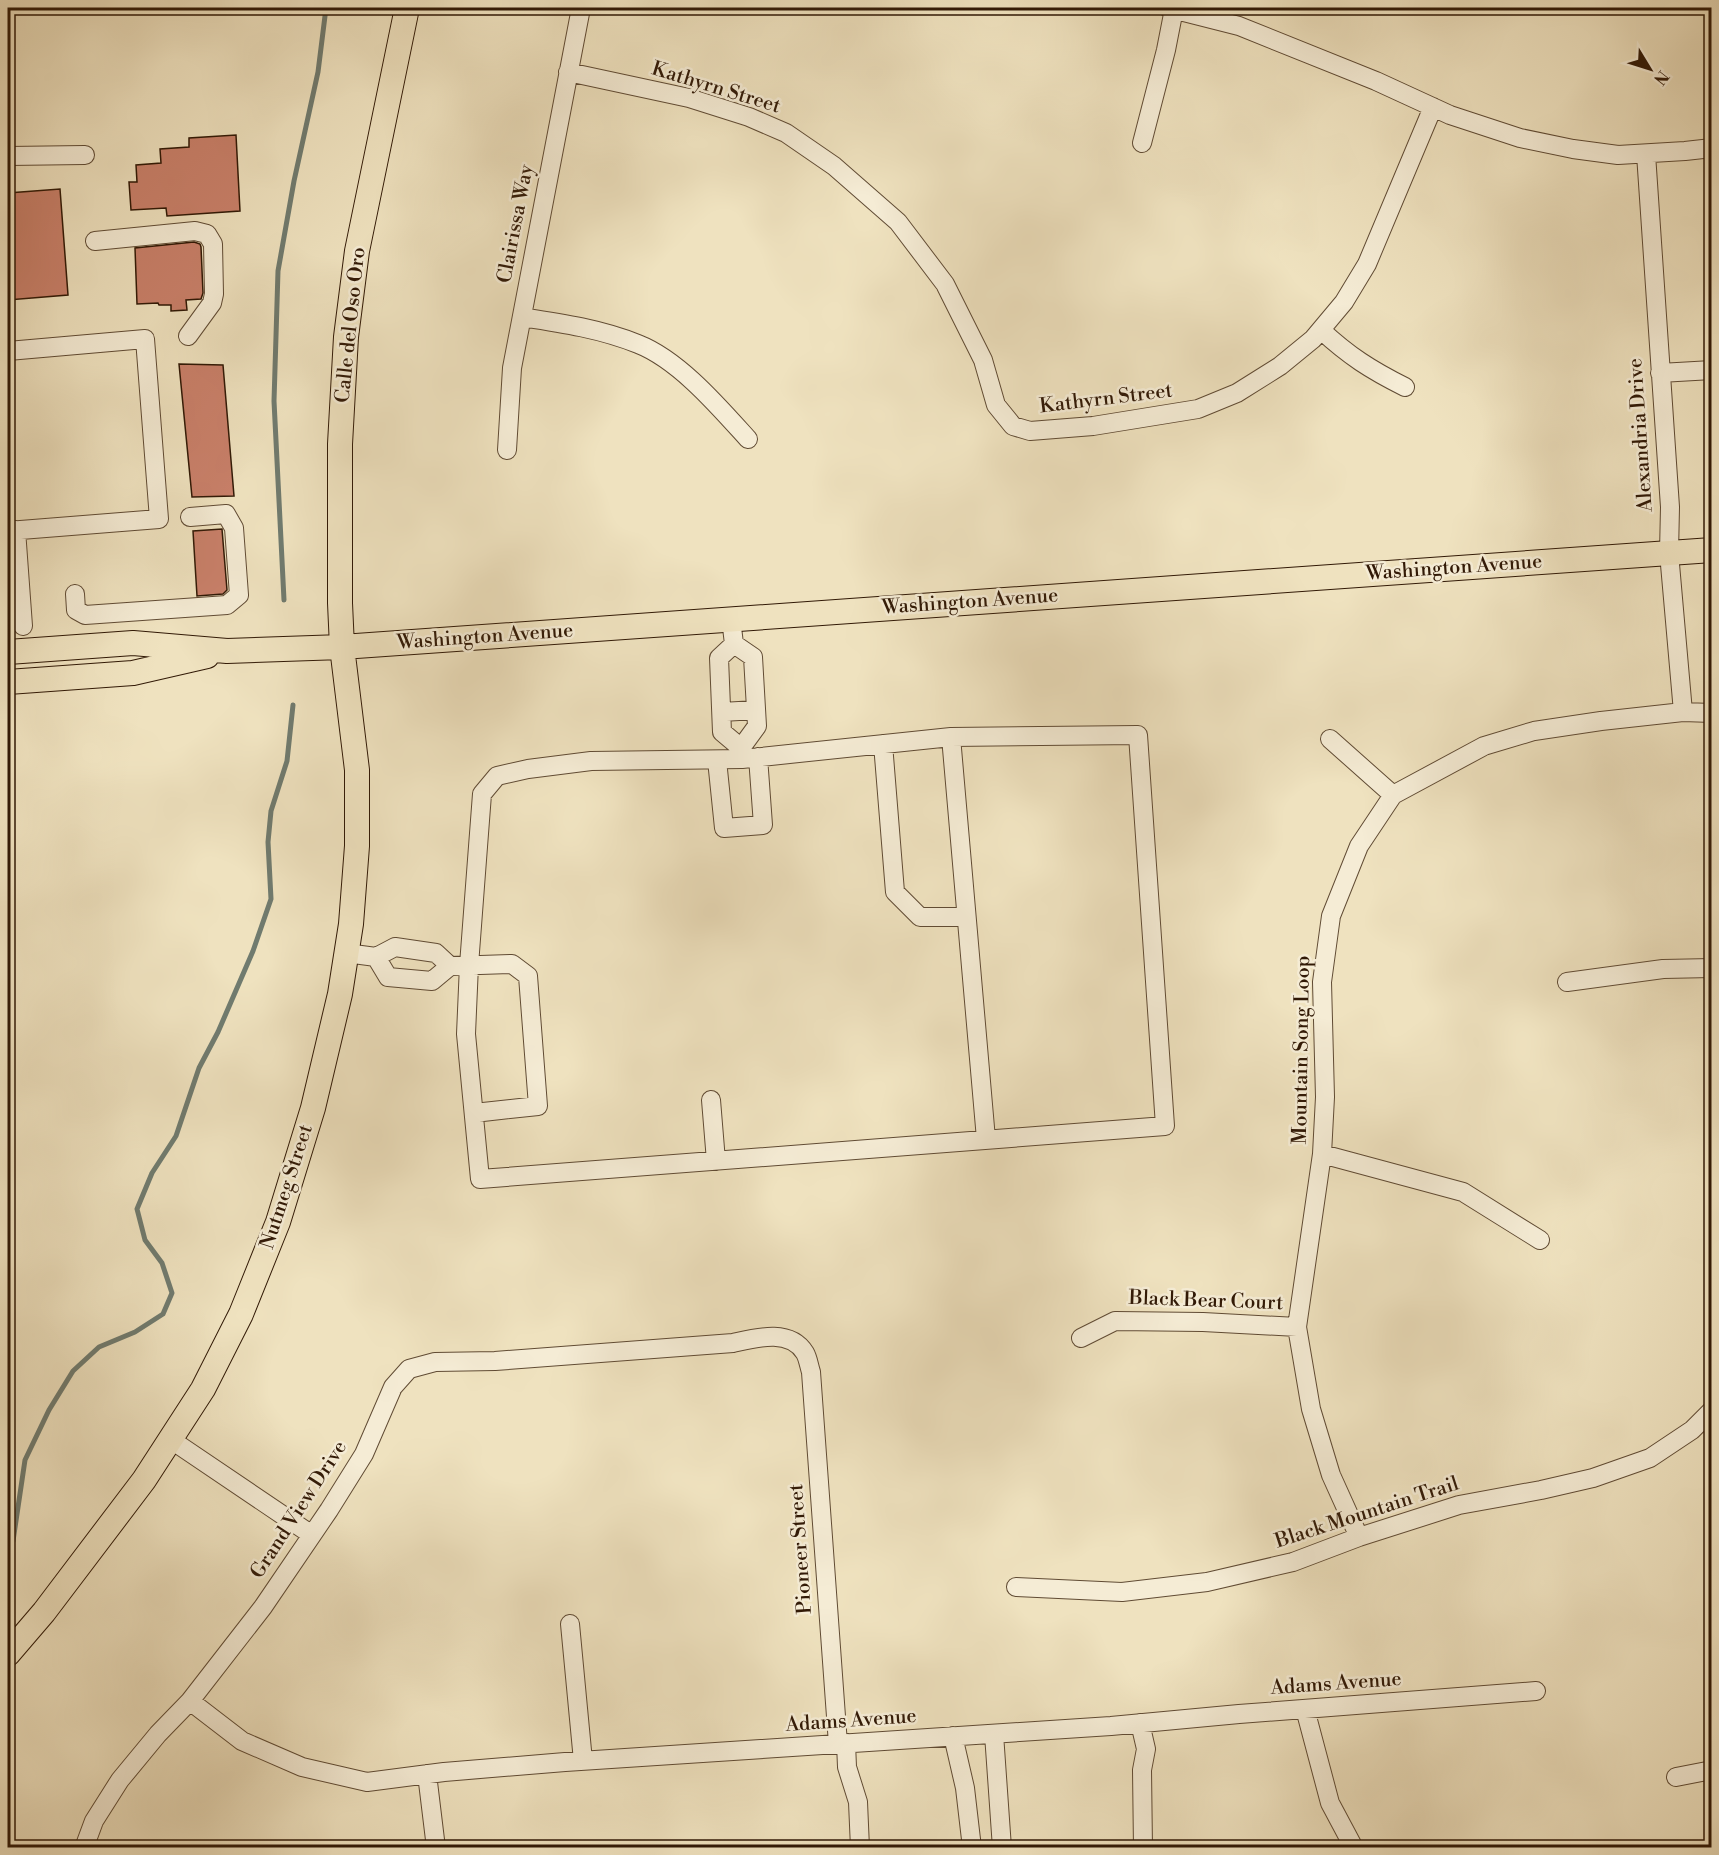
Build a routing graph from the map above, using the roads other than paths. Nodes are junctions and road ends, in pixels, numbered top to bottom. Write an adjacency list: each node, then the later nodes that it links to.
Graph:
1 (406, 8): 29 (main road, Calle del Oso Oro)
2 (581, 8): 4 (street, Clairissa Way)
3 (1171, 8): 5 (street); 6 (street)
4 (568, 72): 12 (street, Clairissa Way); 13 (street, Kathyrn Street)
5 (1433, 107): 8 (street); 13 (street, Kathyrn Street)
6 (1142, 143)
7 (1712, 148): 8 (street)
8 (1646, 154): 17 (street, Alexandria Drive)
9 (85, 155): 10 (street)
10 (8, 156)
11 (95, 241): 14 (street)
12 (522, 317): 19 (street); 20 (street, Clairissa Way)
13 (1320, 330): 18 (street)
14 (188, 336)
15 (8, 351): 22 (street)
16 (1712, 370): 17 (street)
17 (1660, 373): 24 (street, Alexandria Drive)
18 (1405, 387)
19 (748, 439)
20 (507, 450)
21 (190, 517): 25 (street)
22 (12, 531): 27 (street)
23 (1712, 550): 24 (main road, Washington Avenue)
24 (1669, 553): 26 (main road, Washington Avenue); 35 (street, Alexandria Drive)
25 (75, 594)
26 (731, 619): 28 (street); 29 (main road, Washington Avenue)
27 (23, 626)
28 (734, 644): 33 (street); 34 (street)
29 (342, 647): 30 (main road, Washington Avenue); 45 (main road, Nutmeg Street)
30 (227, 651): 31 (main road, Washington Avenue); 32 (main road, Washington Avenue)
31 (13, 656)
32 (8, 682)
33 (756, 710): 34 (street); 40 (street)
34 (722, 712): 40 (street)
35 (1683, 712): 36 (street, Mountain Song Loop); 42 (street, Mountain Song Loop)
36 (1712, 712)
37 (951, 737): 39 (street); 43 (street); 54 (street)
38 (1330, 739): 42 (street)
39 (883, 744): 40 (street); 43 (street)
40 (747, 755): 41 (street); 41 (street)
41 (717, 760): 47 (street)
42 (1394, 795): 55 (street, Mountain Song Loop)
43 (966, 916): 54 (street)
44 (415, 950): 46 (street); 48 (street); 50 (street)
45 (346, 953): 46 (street); 62 (main road, Nutmeg Street)
46 (375, 957): 50 (street)
47 (469, 964): 48 (street); 53 (street); 53 (street)
48 (450, 966): 50 (street)
49 (1712, 969): 51 (street)
50 (411, 979)
51 (1567, 982)
52 (711, 1100): 56 (street)
53 (474, 1113): 56 (street)
54 (986, 1140): 56 (street)
55 (1322, 1154): 57 (street); 58 (street, Mountain Song Loop)
56 (716, 1161)
57 (1540, 1240)
58 (1297, 1328): 59 (street, Black Bear Court); 64 (street, Mountain Song Loop)
59 (1081, 1338)
60 (805, 1352): 63 (street, Grand View Drive); 74 (street, Pioneer Street)
61 (1712, 1410): 64 (street, Black Mountain Trail)
62 (170, 1439): 63 (street); 67 (main road, Nutmeg Street)
63 (312, 1535): 69 (street, Grand View Drive)
64 (1359, 1537): 65 (street, Black Mountain Trail)
65 (1016, 1587)
66 (570, 1624): 75 (street)
67 (8, 1654)
68 (1536, 1691): 70 (street, Adams Avenue)
69 (190, 1701): 77 (street, Adams Avenue); 79 (street, Grand View Drive)
70 (1305, 1709): 71 (street, Adams Avenue); 85 (street)
71 (1140, 1723): 72 (street, Adams Avenue); 84 (street)
72 (994, 1734): 73 (street, Adams Avenue); 83 (street)
73 (953, 1736): 74 (street, Adams Avenue); 82 (street)
74 (842, 1744): 75 (street, Adams Avenue); 81 (street, Pioneer Street)
75 (583, 1761): 77 (street, Adams Avenue)
76 (1712, 1770): 78 (street)
77 (427, 1774): 80 (street)
78 (1676, 1777)
79 (84, 1848)
80 (435, 1848)
81 (861, 1848)
82 (972, 1848)
83 (1002, 1848)
84 (1143, 1848)
85 (1354, 1848)

